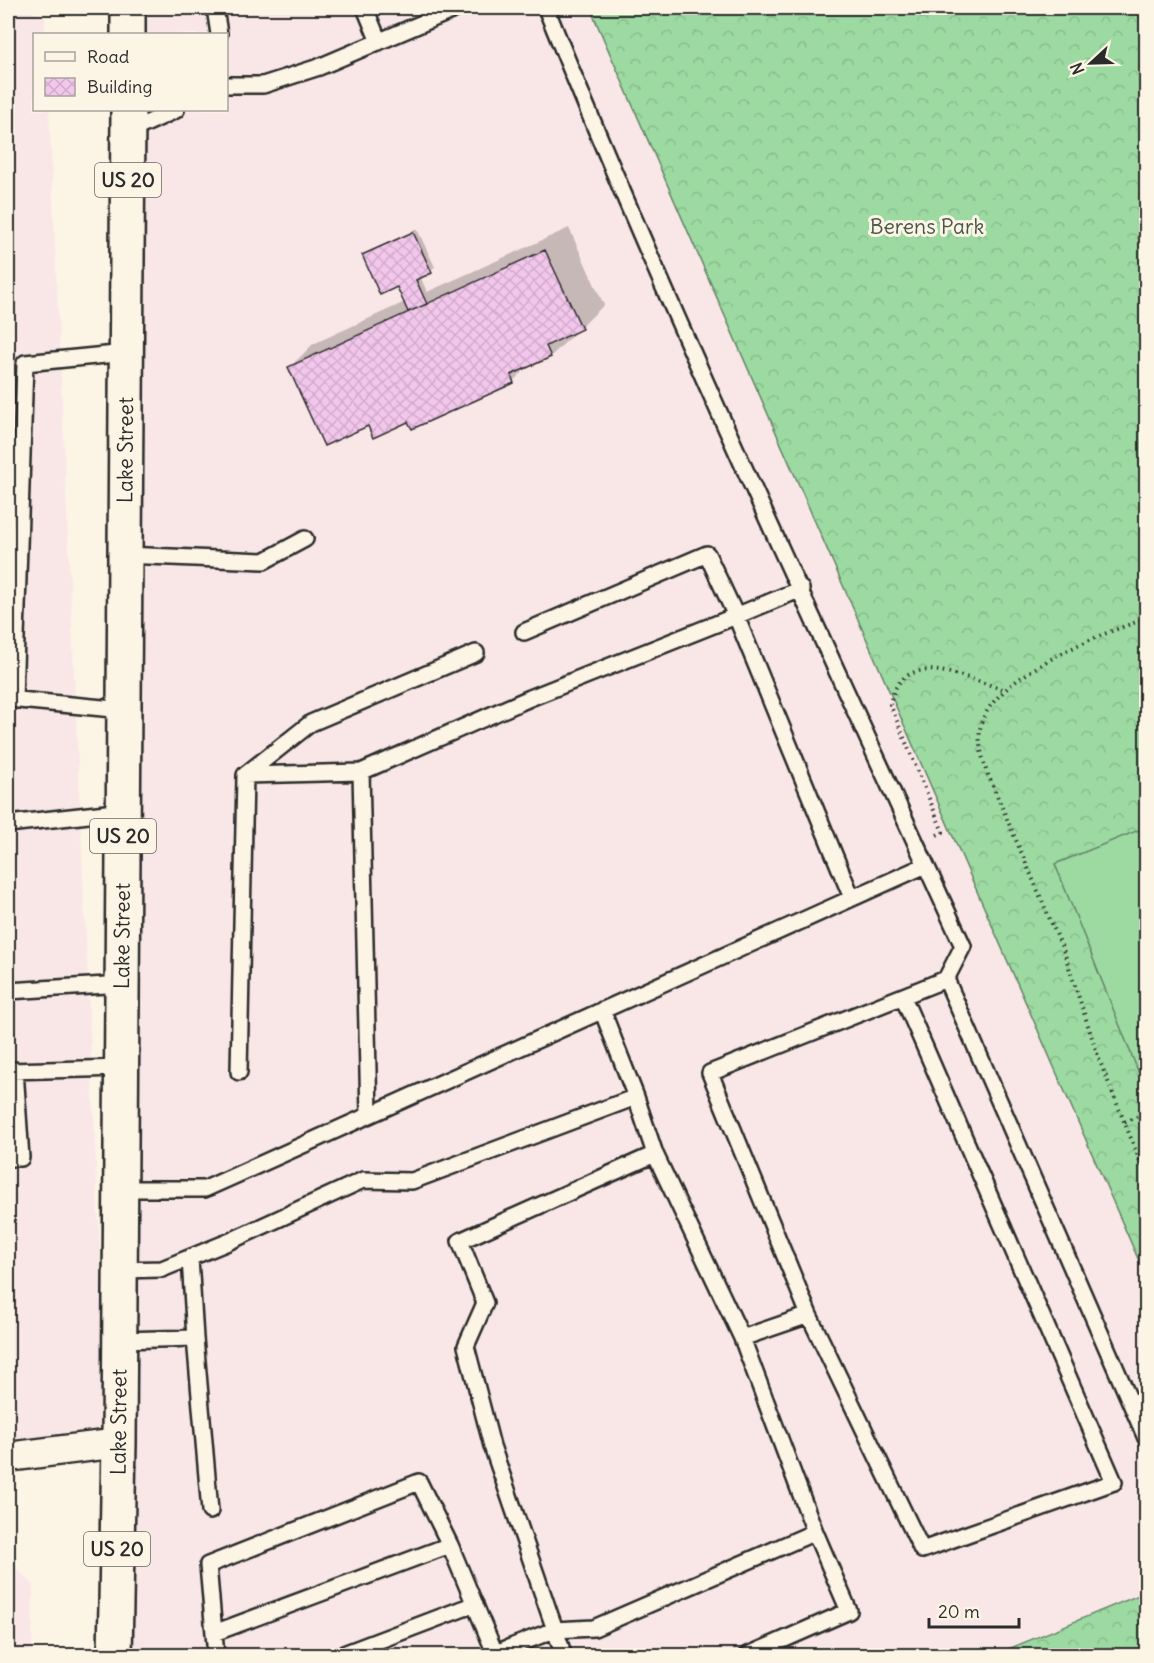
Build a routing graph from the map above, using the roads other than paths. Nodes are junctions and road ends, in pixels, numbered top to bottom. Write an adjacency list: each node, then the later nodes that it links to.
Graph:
1 (128, 8): 6 (main road)
2 (215, 8): 7 (lane)
3 (365, 8): 8 (lane)
4 (458, 8): 8 (lane)
5 (546, 8): 15 (lane)
6 (128, 33)
7 (219, 33)
8 (379, 42): 9 (lane)
9 (228, 83)
10 (172, 111): 11 (lane)
11 (128, 121): 12 (main road, Lake Street / US 20)
12 (126, 353): 14 (main road, Lake Street / US 20); 19 (lane)
13 (305, 539): 14 (lane)
14 (125, 555): 20 (main road, Lake Street / US 20)
15 (801, 589): 16 (lane); 25 (lane)
16 (736, 616): 17 (lane); 21 (lane); 26 (lane)
17 (524, 632)
18 (476, 653): 22 (lane)
19 (11, 699): 20 (lane)
20 (124, 710): 23 (main road, Lake Street / US 20)
21 (361, 772): 22 (lane); 36 (lane)
22 (245, 776): 34 (lane)
23 (124, 812): 24 (lane); 28 (main road, Lake Street / US 20)
24 (8, 824)
25 (926, 865): 26 (lane); 27 (lane)
26 (852, 898): 31 (lane)
27 (946, 979): 30 (lane); 46 (lane)
28 (123, 984): 29 (lane); 32 (main road, Lake Street / US 20)
29 (8, 992)
30 (903, 997): 42 (lane); 42 (lane)
31 (602, 1011): 35 (lane); 36 (lane)
32 (122, 1068): 33 (lane); 39 (main road, Lake Street / US 20)
33 (11, 1070): 38 (lane)
34 (239, 1072)
35 (636, 1096): 37 (lane); 40 (lane)
36 (369, 1115): 39 (lane)
37 (655, 1154): 44 (lane); 53 (lane)
38 (8, 1158)
39 (121, 1189): 41 (main road, Lake Street / US 20)
40 (190, 1258): 41 (lane); 43 (lane)
41 (120, 1270): 45 (main road, Lake Street / US 20)
42 (809, 1315): 44 (lane)
43 (195, 1338): 45 (lane); 49 (lane)
44 (742, 1338): 50 (lane)
45 (120, 1340): 47 (main road, Lake Street / US 20)
46 (1146, 1438)
47 (119, 1443): 48 (street); 56 (main road, Lake Street / US 20)
48 (8, 1457)
49 (210, 1511)
50 (815, 1532): 53 (lane); 60 (lane)
51 (450, 1545): 52 (lane); 54 (lane); 54 (lane)
52 (475, 1604): 55 (lane); 58 (lane)
53 (554, 1630): 55 (lane); 59 (lane)
54 (214, 1633): 57 (lane)
55 (491, 1654)
56 (115, 1656)
57 (216, 1656)
58 (338, 1656)
59 (564, 1656)
60 (746, 1656)

